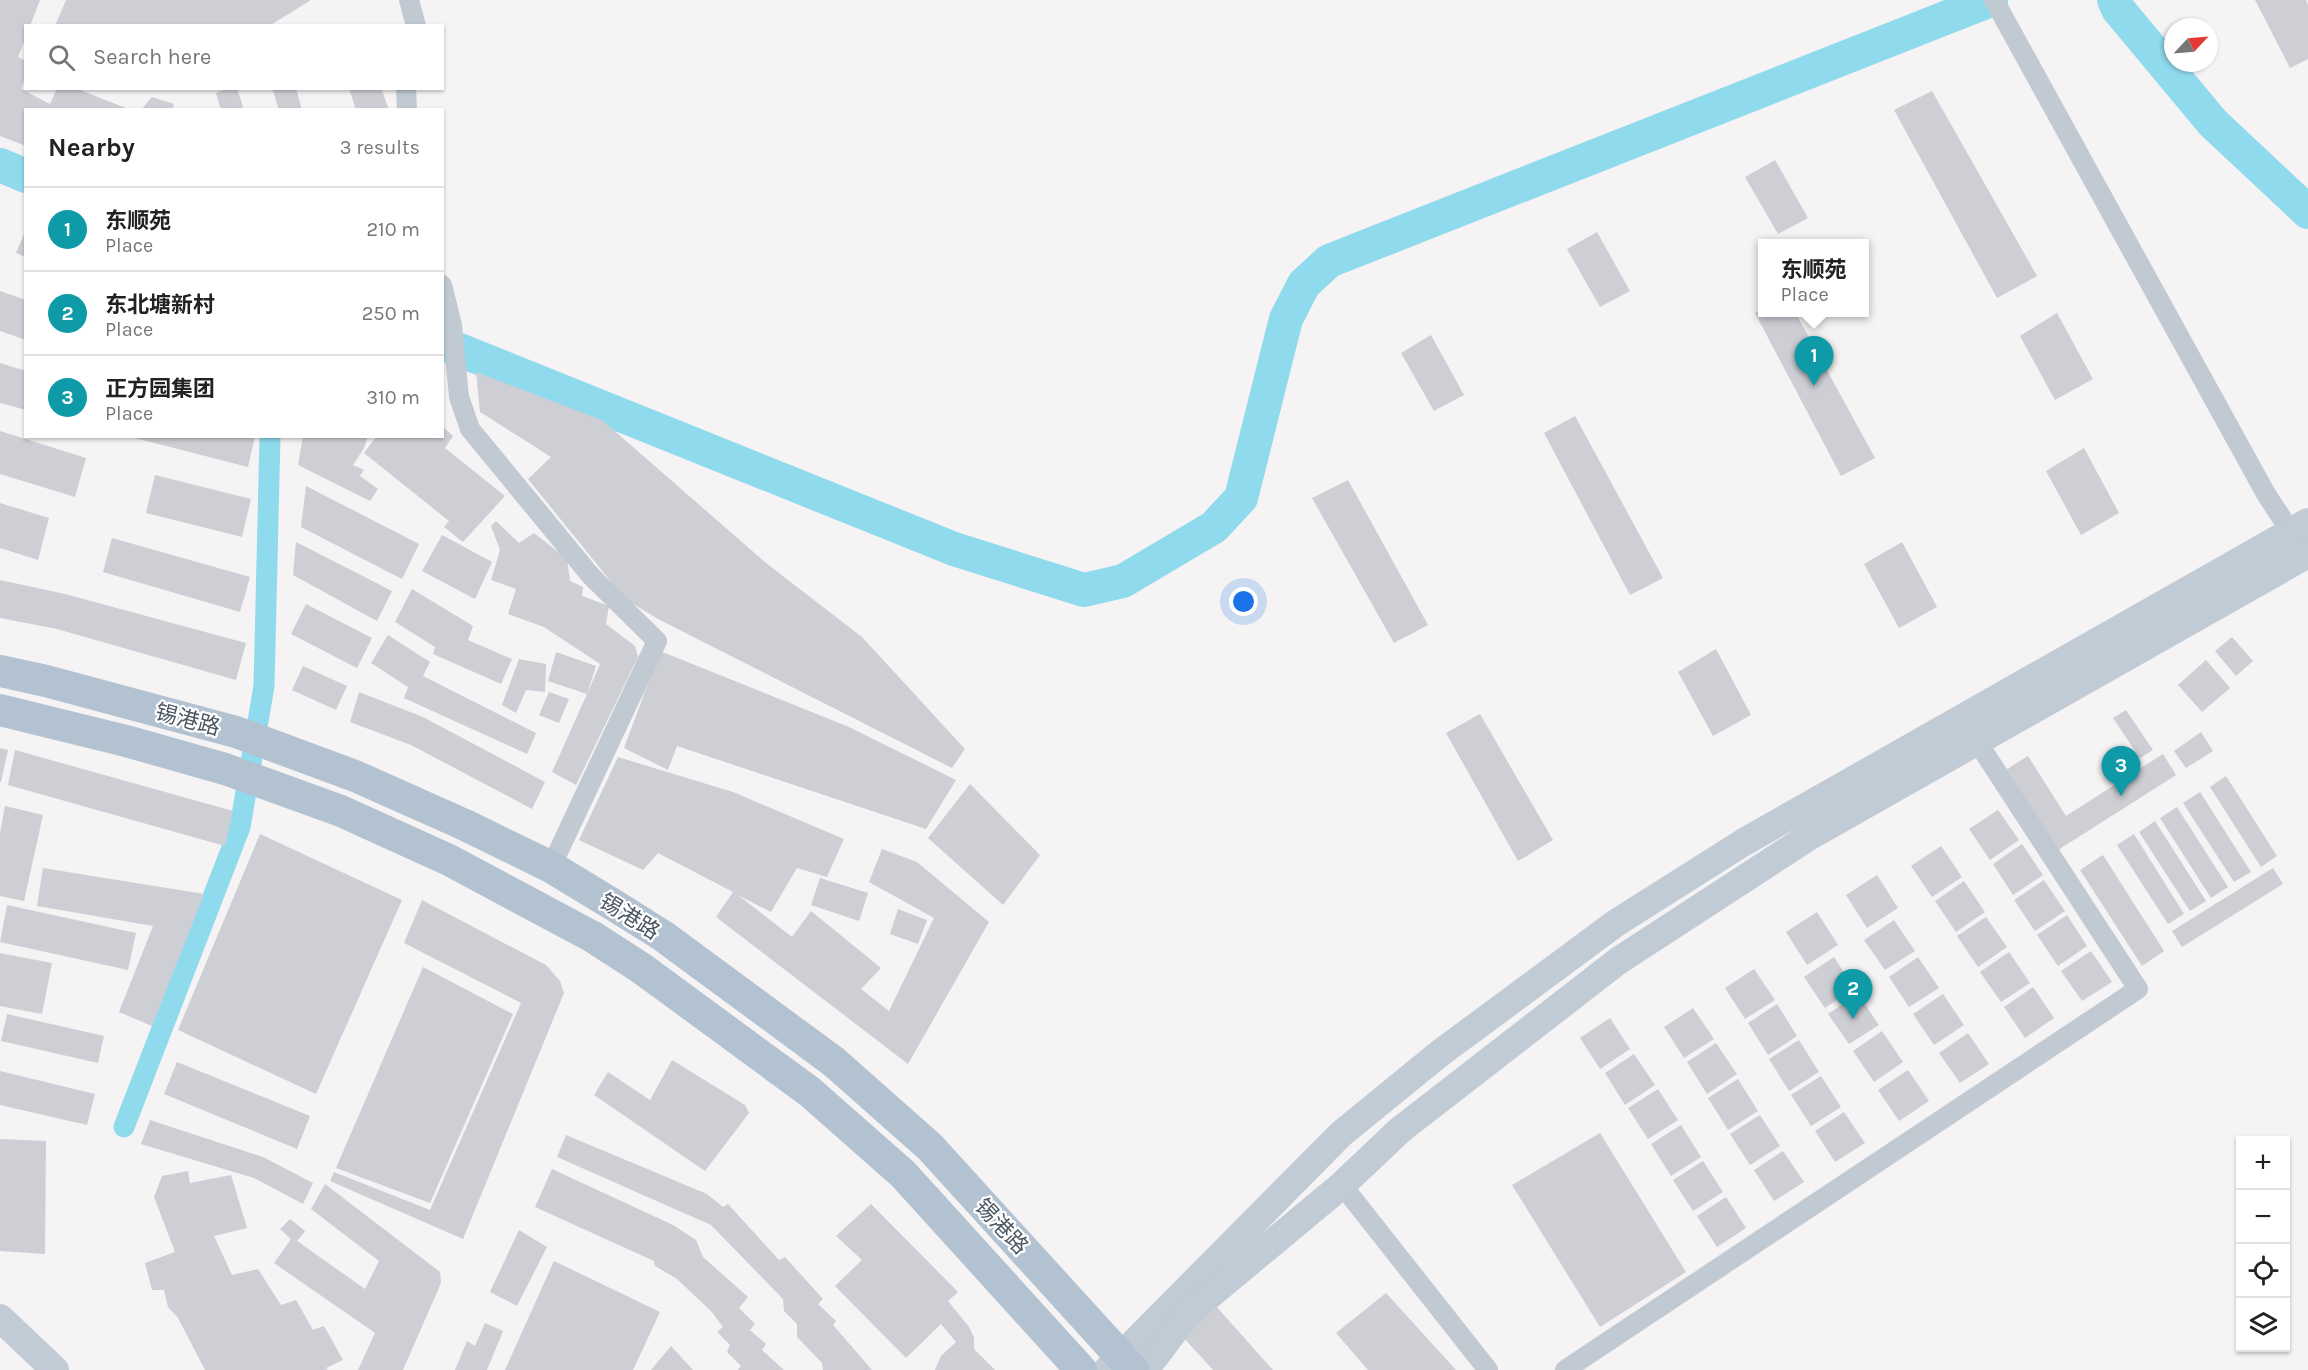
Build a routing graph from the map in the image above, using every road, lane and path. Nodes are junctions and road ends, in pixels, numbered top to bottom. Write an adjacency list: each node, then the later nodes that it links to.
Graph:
1 (409, 0): 3 (street)
2 (1994, 0): 7 (street)
3 (415, 24)
4 (406, 90): 5 (street)
5 (406, 108)
6 (444, 293): 12 (street)
7 (2302, 533): 16 (street)
8 (2308, 554): 11 (street)
9 (0, 671): 12 (main road, 锡港路)
10 (0, 710): 19 (main road, 锡港路)
11 (1978, 743): 13 (street); 21 (street)
12 (551, 867): 16 (main road, 锡港路)
13 (1342, 1185): 16 (street); 20 (street)
14 (0, 1318): 18 (street)
15 (0, 1344): 17 (street)
16 (1126, 1366)
17 (27, 1370)
18 (55, 1370)
19 (1081, 1370)
20 (1488, 1370)
21 (1565, 1370)

